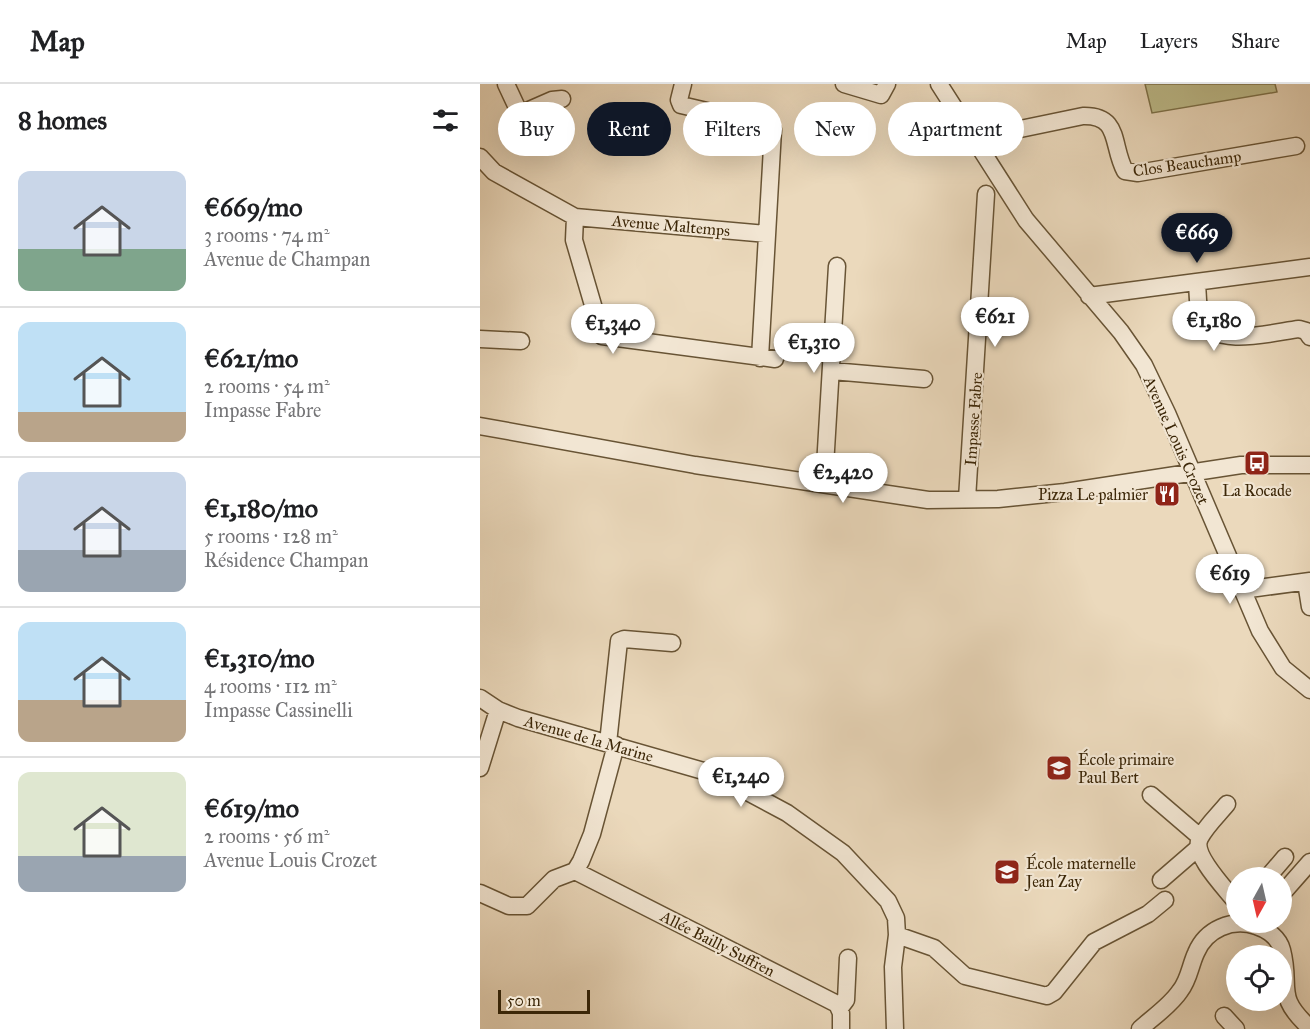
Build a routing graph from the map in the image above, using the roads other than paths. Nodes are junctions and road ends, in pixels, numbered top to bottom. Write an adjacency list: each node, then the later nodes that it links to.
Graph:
1 (506, 84): 6 (street)
2 (682, 84): 14 (street)
3 (844, 84): 4 (street)
4 (887, 84)
5 (941, 85): 7 (street, Avenue Louis Crozet)
6 (561, 99)
7 (951, 102)
8 (1024, 128): 9 (street, Clos Beauchamp)
9 (1296, 146)
10 (985, 156): 18 (street, Avenue Louis Crozet)
11 (480, 157): 13 (street)
12 (986, 194): 28 (street, Impasse Fabre)
13 (575, 217): 14 (street, Avenue Maltemps); 14 (street)
14 (766, 234)
15 (837, 266): 22 (street)
16 (1310, 267): 17 (street)
17 (1197, 282): 18 (street); 19 (street)
18 (1089, 296): 26 (street, Avenue Louis Crozet)
19 (1310, 337)
20 (480, 339): 21 (street)
21 (521, 341)
22 (831, 371): 23 (street); 27 (street)
23 (924, 379)
24 (480, 426): 27 (street)
25 (1310, 465): 26 (street)
26 (1192, 471): 28 (street); 30 (street, Avenue Louis Crozet)
27 (824, 483): 28 (street)
28 (967, 499)
29 (1308, 582): 30 (street); 31 (street)
30 (1242, 590): 33 (street, Avenue Louis Crozet)
31 (1310, 608)
32 (672, 643): 36 (street)
33 (1310, 690)
34 (480, 698): 35 (street, Avenue de la Marine)
35 (498, 710): 36 (street, Avenue de la Marine); 37 (street)
36 (612, 744): 44 (street); 52 (street, Avenue de la Marine)
37 (480, 768)
38 (1150, 795): 40 (street)
39 (1227, 804): 40 (street)
40 (1199, 842): 45 (street); 47 (street)
41 (1285, 857): 43 (street)
42 (1310, 862): 46 (street)
43 (1276, 867)
44 (575, 871): 48 (street); 54 (street, Allée Bailly Suffren)
45 (1161, 880)
46 (1292, 882)
47 (1226, 889)
48 (480, 893)
49 (1165, 900): 52 (street)
50 (1226, 926): 59 (street)
51 (1269, 933): 56 (street)
52 (897, 935): 58 (street, Avenue de la Marine)
53 (848, 958): 54 (street)
54 (840, 1008): 57 (street)
55 (1224, 1016): 60 (street)
56 (1310, 1028)
57 (841, 1029)
58 (896, 1029)
59 (1140, 1029)
60 (1236, 1029)

